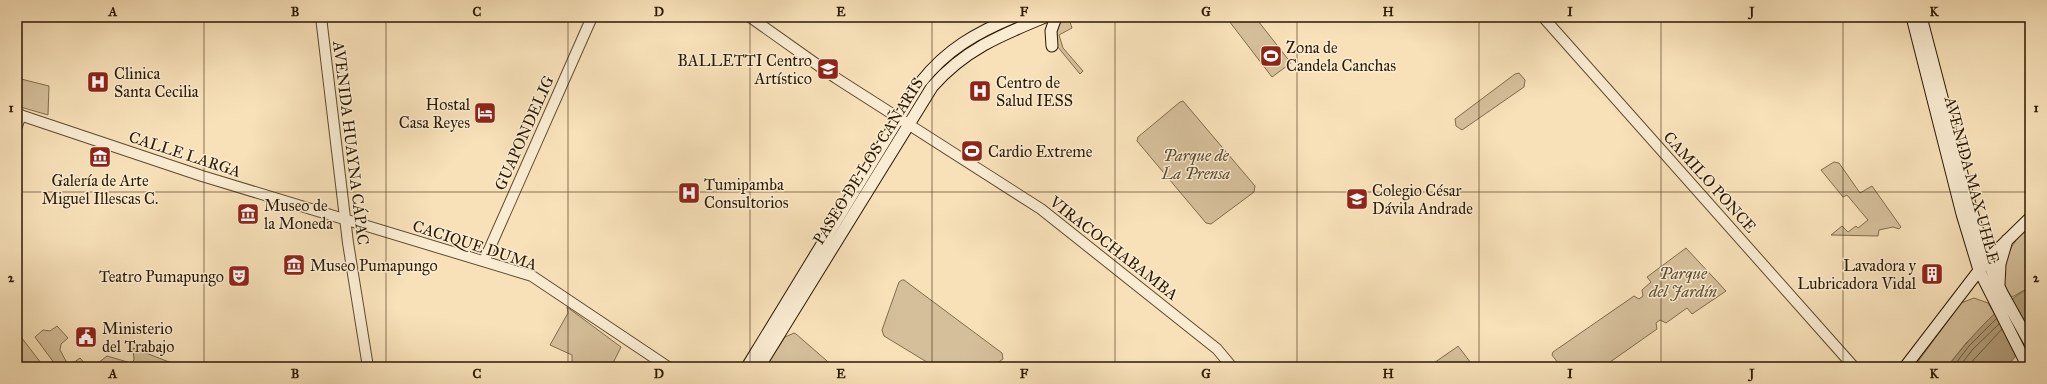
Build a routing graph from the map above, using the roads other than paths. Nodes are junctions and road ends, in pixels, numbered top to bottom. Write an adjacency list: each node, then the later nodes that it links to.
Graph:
1 (320, 17): 15 (street, AVENIDA HUAYNA CÁPAC)
2 (592, 17): 18 (street, GUAPONDELIG)
3 (750, 17): 12 (street, VIRACOCHABAMBA)
4 (1014, 17): 12 (main road, PASEO DE LOS CAÑARIS)
5 (1046, 17): 12 (main road, PASEO DE LOS CAÑARIS)
6 (1056, 17): 10 (main road)
7 (1543, 17): 28 (street, CAMILO PONCE)
8 (1912, 17): 19 (main road, AVENIDA MAX UHLE)
9 (1922, 17): 17 (main road, AVENIDA MAX UHLE)
10 (1052, 46)
11 (19, 115): 13 (street); 15 (street, CALLE LARGA)
12 (904, 122): 25 (main road, PASEO DE LOS CAÑARIS); 26 (main road, PASEO DE LOS CAÑARIS); 27 (street, VIRACOCHABAMBA)
13 (17, 126)
14 (2030, 218): 16 (main road)
15 (345, 220): 18 (street, CACIQUE DUMA); 23 (street, AVENIDA HUAYNA CÁPAC)
16 (2008, 238): 17 (main road); 21 (main road)
17 (1987, 260): 19 (main road); 21 (main road, AVENIDA MAX UHLE)
18 (484, 261): 24 (street, CACIQUE DUMA)
19 (1979, 270): 20 (main road); 21 (main road, AVENIDA MAX UHLE)
20 (1961, 293): 21 (main road); 29 (main road)
21 (1995, 293): 22 (main road, AVENIDA MAX UHLE); 30 (main road, AVENIDA MAX UHLE)
22 (2030, 343)
23 (368, 367)
24 (668, 367)
25 (747, 367)
26 (759, 367)
27 (1232, 367)
28 (1854, 367)
29 (1905, 367)
30 (2028, 367)

